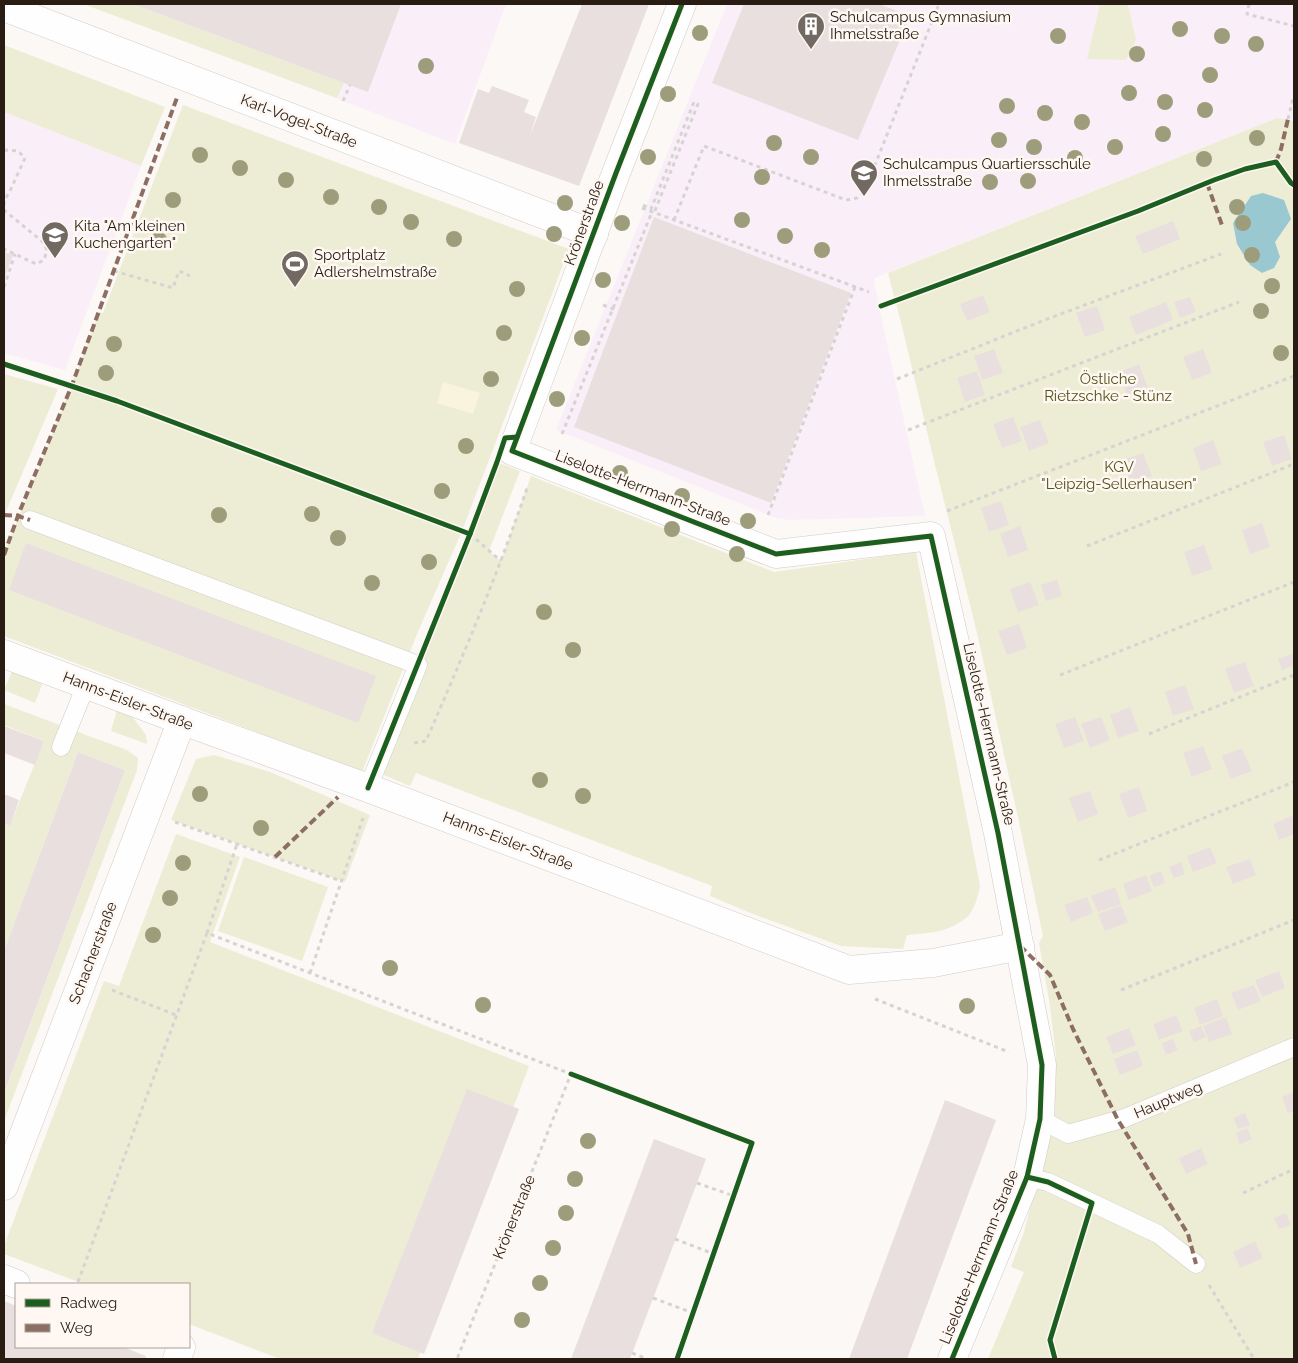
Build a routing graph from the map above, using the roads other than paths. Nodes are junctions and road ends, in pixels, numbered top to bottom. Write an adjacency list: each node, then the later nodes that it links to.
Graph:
1 (682, 4): 3 (street, Krönerstraße)
2 (4, 7): 3 (street, Karl-Vogel-Straße)
3 (594, 234): 4 (street, Krönerstraße)
4 (512, 452): 11 (street, Liselotte-Herrmann-Straße)
5 (30, 520): 10 (lane)
6 (4, 654): 7 (street, Hanns-Eisler-Straße)
7 (86, 685): 8 (street, Hanns-Eisler-Straße); 9 (lane)
8 (182, 720): 10 (street, Hanns-Eisler-Straße); 15 (street, Schacherstraße)
9 (61, 747)
10 (368, 788): 11 (street, Hanns-Eisler-Straße)
11 (1020, 946): 13 (street, Liselotte-Herrmann-Straße)
12 (1294, 1046): 13 (lane, Hauptweg)
13 (1040, 1119): 14 (street, Liselotte-Herrmann-Straße)
14 (1026, 1177): 16 (lane); 17 (street, Liselotte-Herrmann-Straße)
15 (4, 1186)
16 (1196, 1264)
17 (952, 1359)

